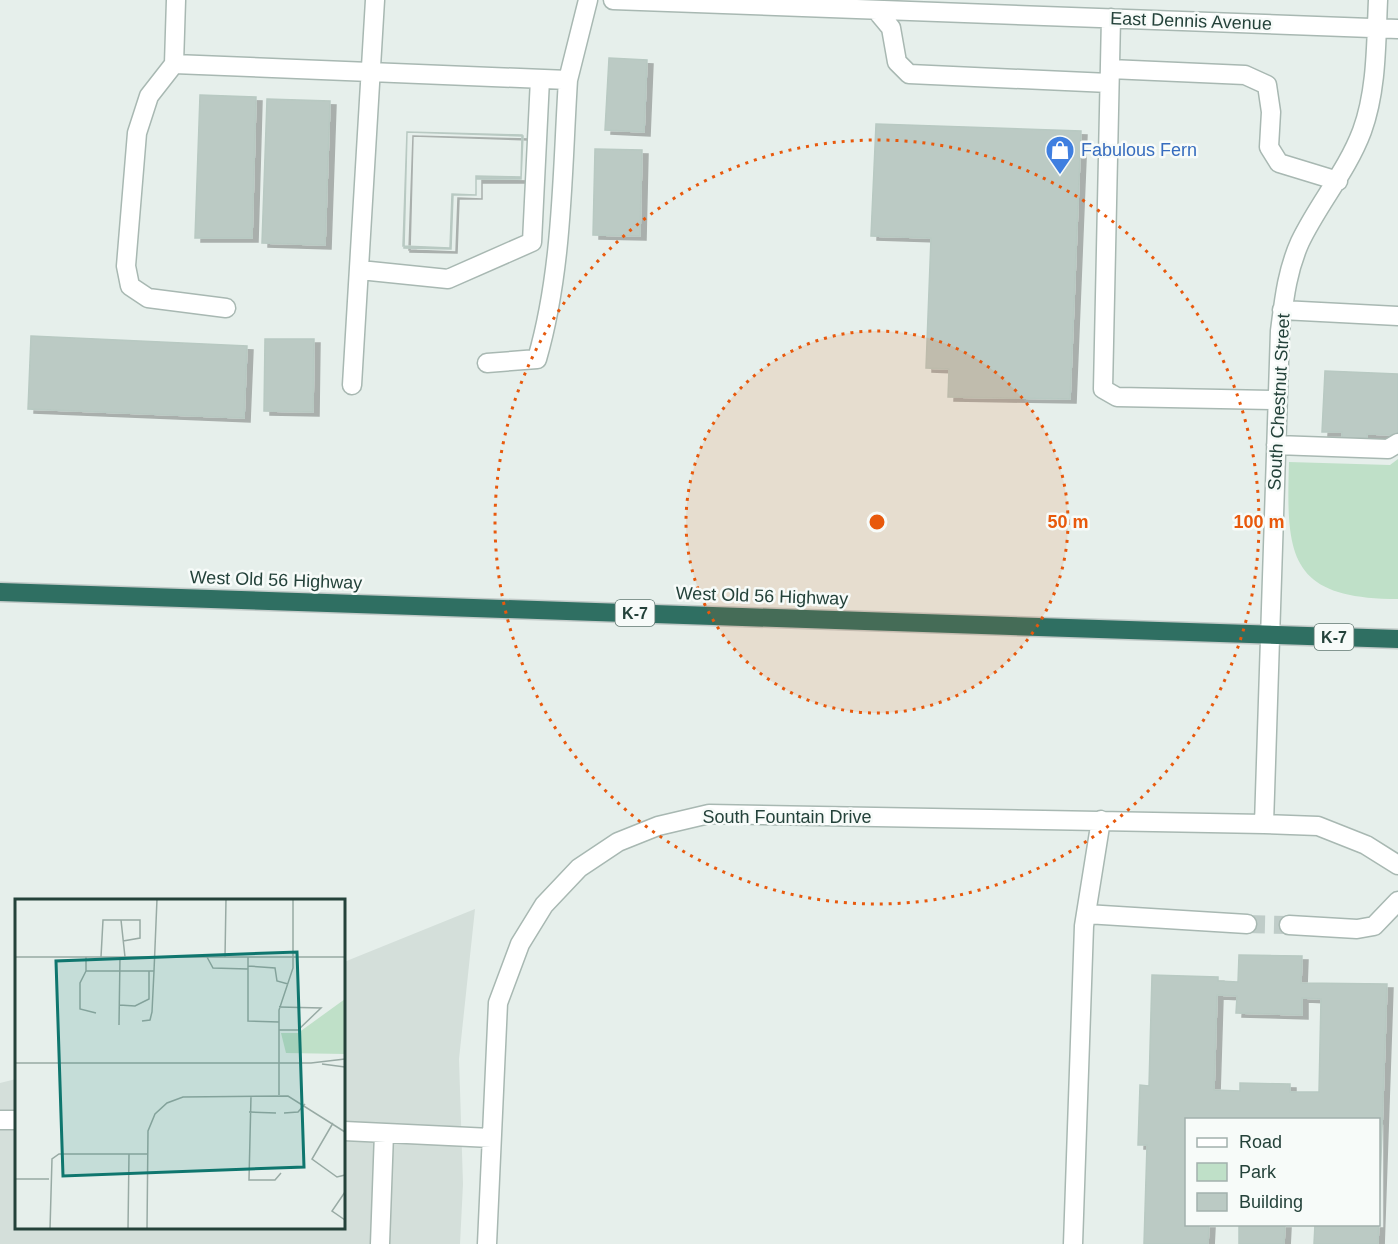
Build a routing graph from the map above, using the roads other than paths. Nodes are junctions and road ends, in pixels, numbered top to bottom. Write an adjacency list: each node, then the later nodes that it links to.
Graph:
1 (176, 0): 11 (street)
2 (375, 0): 12 (street)
3 (588, 0): 15 (street)
4 (613, 0): 7 (street, East Dennis Avenue)
5 (1378, 0): 9 (street, South Chestnut Street)
6 (984, 6): 7 (street, East Dennis Avenue); 8 (street, East Dennis Avenue)
7 (876, 10): 13 (street)
8 (1111, 18): 9 (street, East Dennis Avenue); 13 (street)
9 (1377, 28): 10 (street, East Dennis Avenue); 16 (street, South Chestnut Street)
10 (1398, 29)
11 (174, 64): 12 (street); 18 (street)
12 (370, 72): 14 (street); 17 (street)
13 (1109, 76): 16 (street); 23 (street)
14 (540, 79): 15 (street); 17 (street)
15 (568, 80): 21 (street)
16 (1338, 181): 19 (street, South Chestnut Street)
17 (360, 270): 22 (street)
18 (226, 308)
19 (1282, 310): 20 (street); 23 (street, South Chestnut Street)
20 (1398, 316)
21 (487, 363)
22 (351, 384)
23 (1277, 400): 25 (street, South Chestnut Street)
24 (1398, 443): 25 (street)
25 (1276, 445): 27 (street, South Chestnut Street)
26 (0, 592): 27 (highway, West Old 56 Highway / K-7)
27 (1270, 634): 28 (highway, K-7); 30 (street, South Chestnut Street)
28 (1398, 639)
29 (1101, 820): 30 (street, South Fountain Drive); 33 (street); 38 (street, South Fountain Drive)
30 (1264, 824): 31 (street, South Fountain Drive)
31 (1398, 865)
32 (1398, 901): 35 (street)
33 (1086, 914): 34 (street); 41 (street)
34 (1247, 924)
35 (1289, 926)
36 (345, 1131): 37 (street)
37 (384, 1133): 38 (street); 39 (street)
38 (491, 1138): 40 (street, South Fountain Drive)
39 (380, 1244)
40 (487, 1244)
41 (1073, 1244)

